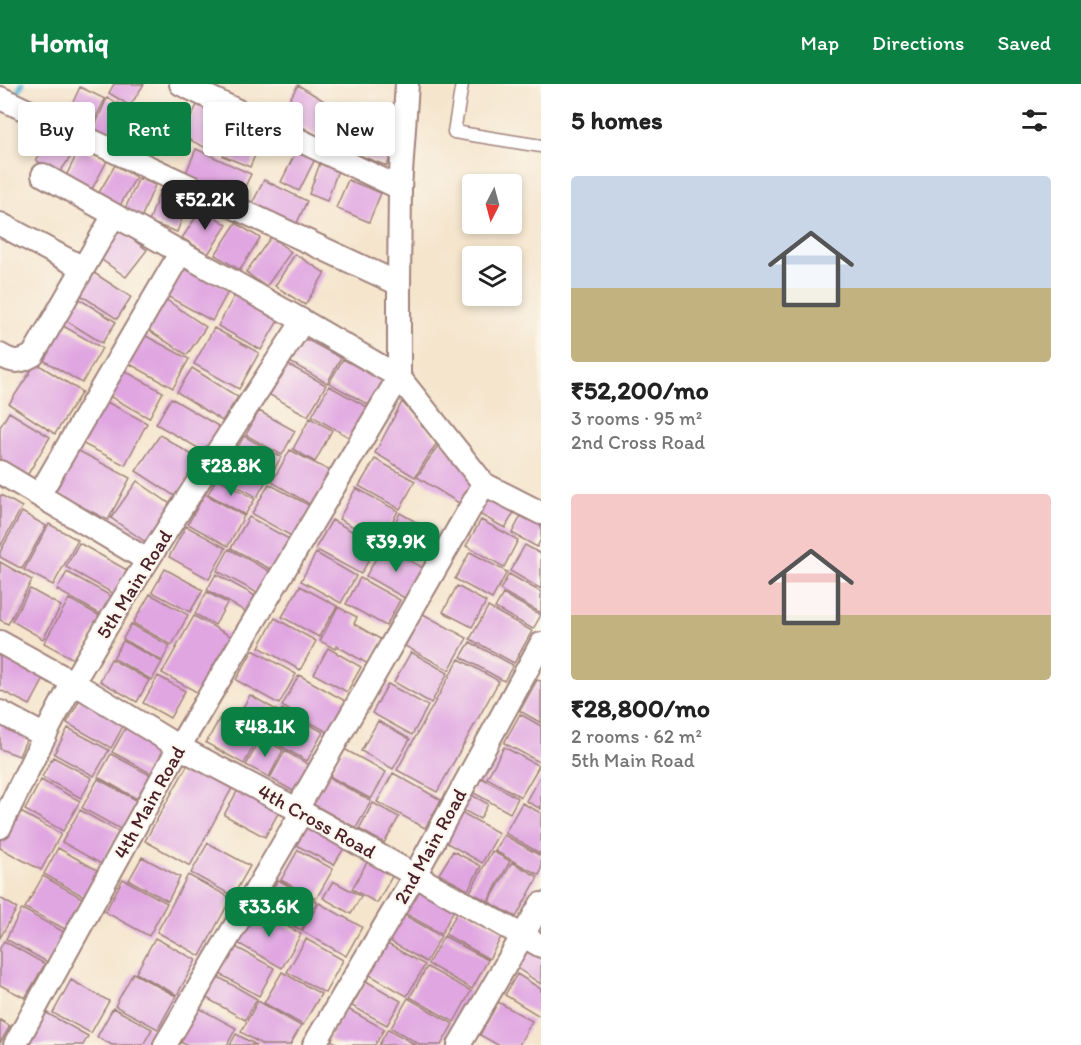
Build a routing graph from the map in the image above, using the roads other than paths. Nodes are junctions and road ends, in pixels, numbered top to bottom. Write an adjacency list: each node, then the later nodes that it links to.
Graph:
1 (181, 84): 7 (street)
2 (407, 84): 7 (street)
3 (462, 84): 5 (lane)
4 (8, 102): 12 (street)
5 (541, 146)
6 (43, 175): 8 (street)
7 (400, 188): 12 (street)
8 (114, 215): 10 (street); 11 (street)
9 (0, 224): 11 (street)
10 (181, 252): 13 (street); 18 (street)
11 (83, 268): 14 (street)
12 (399, 284): 15 (street)
13 (303, 321): 15 (street); 20 (street, 5th Main Road)
14 (0, 355)
15 (399, 377): 17 (street); 26 (street, 4th Main Road)
16 (0, 472): 18 (street)
17 (484, 484): 19 (street); 27 (street)
18 (39, 495): 20 (street)
19 (541, 513)
20 (147, 560): 23 (street, 5th Main Road)
21 (0, 642): 23 (street, 4th Cross Road)
22 (541, 644): 29 (street, 2nd Main Road)
23 (74, 683): 25 (street, 5th Main Road); 26 (street, 4th Cross Road)
24 (0, 712): 25 (street)
25 (45, 736): 28 (street, 5th Main Road)
26 (179, 747): 27 (street, 4th Cross Road); 32 (street, 4th Main Road)
27 (300, 811): 29 (street, 4th Cross Road); 33 (street)
28 (0, 827)
29 (415, 875): 31 (street, 4th Cross Road); 34 (street, 2nd Main Road)
30 (541, 904): 31 (street)
31 (532, 941): 35 (street)
32 (15, 1045)
33 (165, 1045)
34 (314, 1045)
35 (459, 1045)

